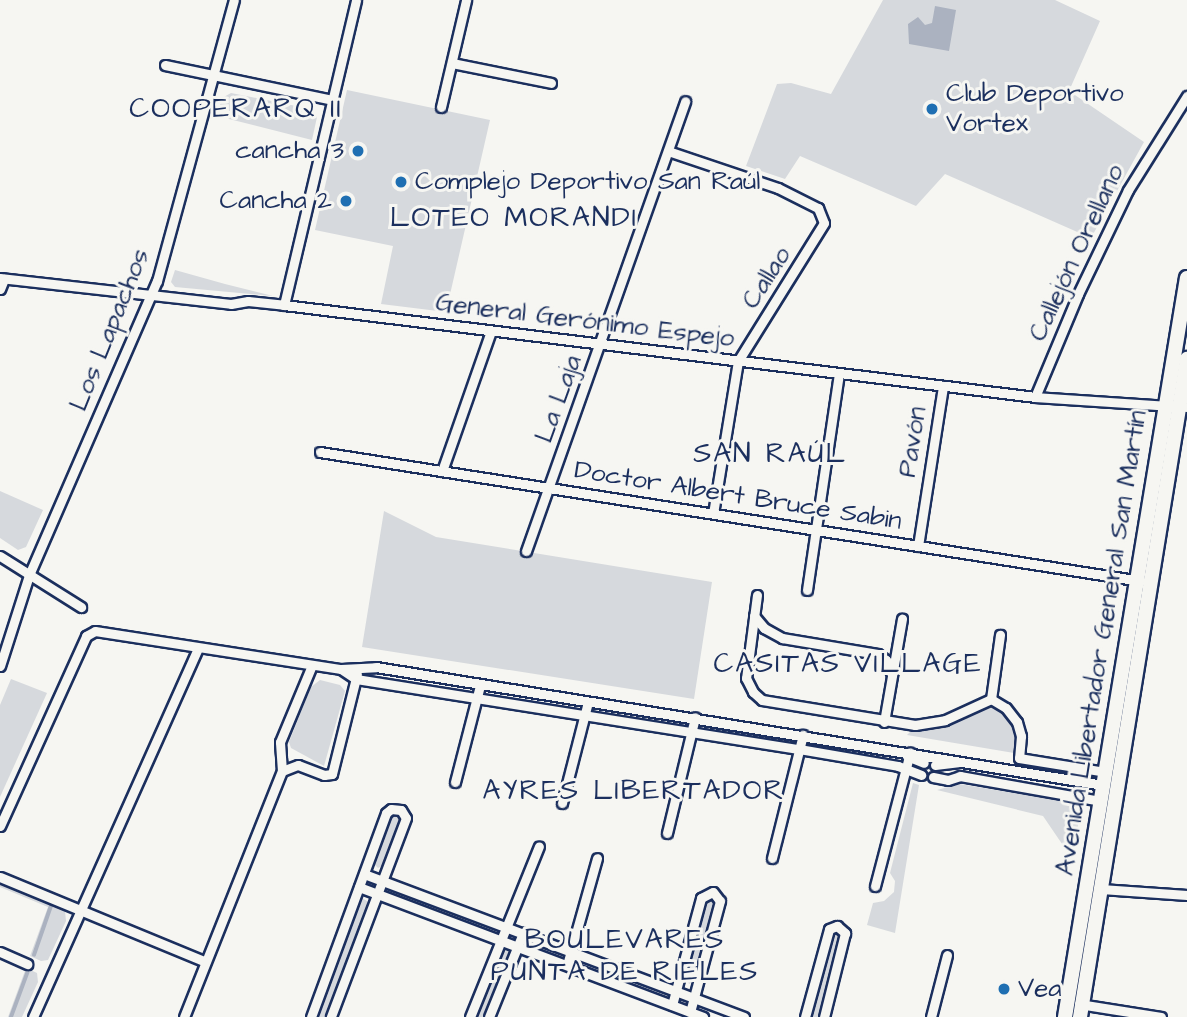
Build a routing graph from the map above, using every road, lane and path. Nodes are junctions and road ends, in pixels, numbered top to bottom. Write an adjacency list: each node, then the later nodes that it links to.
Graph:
1 (234, 0): 6 (street, Los Lapachos)
2 (356, 0): 9 (street)
3 (466, 0): 4 (street)
4 (452, 63): 7 (street); 11 (street)
5 (165, 65): 6 (street)
6 (213, 76): 9 (street); 16 (street, Los Lapachos)
7 (551, 83)
8 (1187, 96): 24 (street, Callejón Orellano)
9 (333, 100): 17 (street)
10 (685, 101): 12 (street, La Laja)
11 (441, 107)
12 (668, 151): 19 (street, La Laja); 21 (street, Callao)
13 (2, 278): 15 (street); 16 (street, General Gerónimo Espejo)
14 (1187, 278): 25 (main road, Avenida Libertador General San Martín)
15 (0, 289)
16 (152, 294): 17 (street, General Gerónimo Espejo); 34 (street, Los Lapachos)
17 (284, 305): 18 (street, General Gerónimo Espejo)
18 (491, 331): 19 (street, General Gerónimo Espejo); 27 (street)
19 (601, 345): 21 (street, General Gerónimo Espejo); 28 (street, La Laja)
20 (1187, 359): 25 (main road, Avenida Libertador General San Martín)
21 (738, 361): 22 (street, General Gerónimo Espejo); 29 (street, Callao)
22 (839, 373): 23 (street, General Gerónimo Espejo); 30 (street)
23 (943, 386): 24 (street, General Gerónimo Espejo); 31 (street, Pavón)
24 (1035, 397): 25 (street, General Gerónimo Espejo)
25 (1178, 406): 35 (main road, Avenida Libertador General San Martín)
26 (320, 452): 27 (street, Doctor Albert Bruce Sabin)
27 (442, 471): 28 (street, Doctor Albert Bruce Sabin)
28 (549, 488): 29 (street, Doctor Albert Bruce Sabin); 32 (street, La Laja)
29 (713, 513): 30 (street, Doctor Albert Bruce Sabin)
30 (816, 530): 31 (street, Doctor Albert Bruce Sabin); 36 (street)
31 (918, 546): 35 (street, Doctor Albert Bruce Sabin)
32 (526, 551)
33 (0, 556): 34 (street)
34 (29, 575): 38 (street); 44 (street, Los Lapachos)
35 (1143, 581): 68 (main road, Avenida Libertador General San Martín); 82 (main road, Avenida Libertador General San Martín)
36 (807, 590)
37 (757, 595): 39 (street)
38 (81, 607)
39 (754, 616): 47 (street); 55 (street)
40 (902, 619): 47 (street)
41 (1000, 635): 51 (street)
42 (198, 648): 43 (street); 72 (street); 85 (street)
43 (312, 665): 46 (street); 64 (street)
44 (0, 666)
45 (359, 666): 46 (street); 48 (street); 49 (street)
46 (341, 669): 48 (street)
47 (892, 675): 55 (street)
48 (356, 679): 50 (street); 64 (street)
49 (480, 685): 50 (street); 52 (street)
50 (476, 699): 53 (street); 69 (street)
51 (991, 699): 55 (street); 68 (street)
52 (588, 702): 53 (street); 54 (street)
53 (584, 716): 56 (street); 71 (street)
54 (695, 718): 56 (street); 57 (street)
55 (884, 722)
56 (691, 732): 58 (street); 73 (street)
57 (803, 735): 58 (street); 59 (street)
58 (799, 749): 63 (street); 76 (street)
59 (909, 755): 60 (street); 61 (street); 63 (street)
60 (957, 762): 62 (street); 66 (street); 68 (street)
61 (923, 763)
62 (935, 765)
63 (906, 769): 65 (street); 80 (street)
64 (282, 771): 93 (street)
65 (921, 775)
66 (960, 776): 67 (street); 70 (street)
67 (933, 777)
68 (1104, 778): 70 (main road, Avenida Libertador General San Martín)
69 (455, 782)
70 (1100, 801): 99 (main road, Avenida Libertador General San Martín)
71 (562, 803)
72 (0, 826)
73 (667, 834)
74 (539, 846): 86 (street)
75 (597, 858): 90 (street)
76 (772, 858)
77 (364, 874): 79 (street); 79 (street); 81 (street)
78 (0, 877): 85 (street)
79 (382, 881): 83 (street); 86 (street)
80 (875, 886)
81 (359, 887): 83 (street); 103 (street)
82 (1101, 888): 84 (street); 99 (main road, Avenida Libertador General San Martín)
83 (377, 894): 88 (street); 104 (street)
84 (1187, 895)
85 (80, 911): 93 (street); 101 (street)
86 (506, 927): 87 (street); 88 (street)
87 (523, 933): 89 (street); 90 (street)
88 (501, 940): 89 (street); 105 (street)
89 (518, 946): 95 (street); 106 (street)
90 (571, 951): 95 (street); 96 (street)
91 (0, 952): 94 (street)
92 (947, 956): 111 (street)
93 (204, 961): 102 (street)
94 (27, 964)
95 (567, 965): 98 (street)
96 (676, 990): 97 (street); 97 (street); 98 (street)
97 (694, 997): 100 (street); 108 (street)
98 (672, 1005): 100 (street)
99 (1073, 1010): 112 (street)
100 (690, 1012): 107 (street)
101 (33, 1017)
102 (184, 1017)
103 (311, 1017)
104 (331, 1017)
105 (470, 1017)
106 (489, 1017)
107 (703, 1017)
108 (744, 1017)
109 (805, 1017): 110 (street)
110 (824, 1017)
111 (931, 1017)
112 (1161, 1017)

